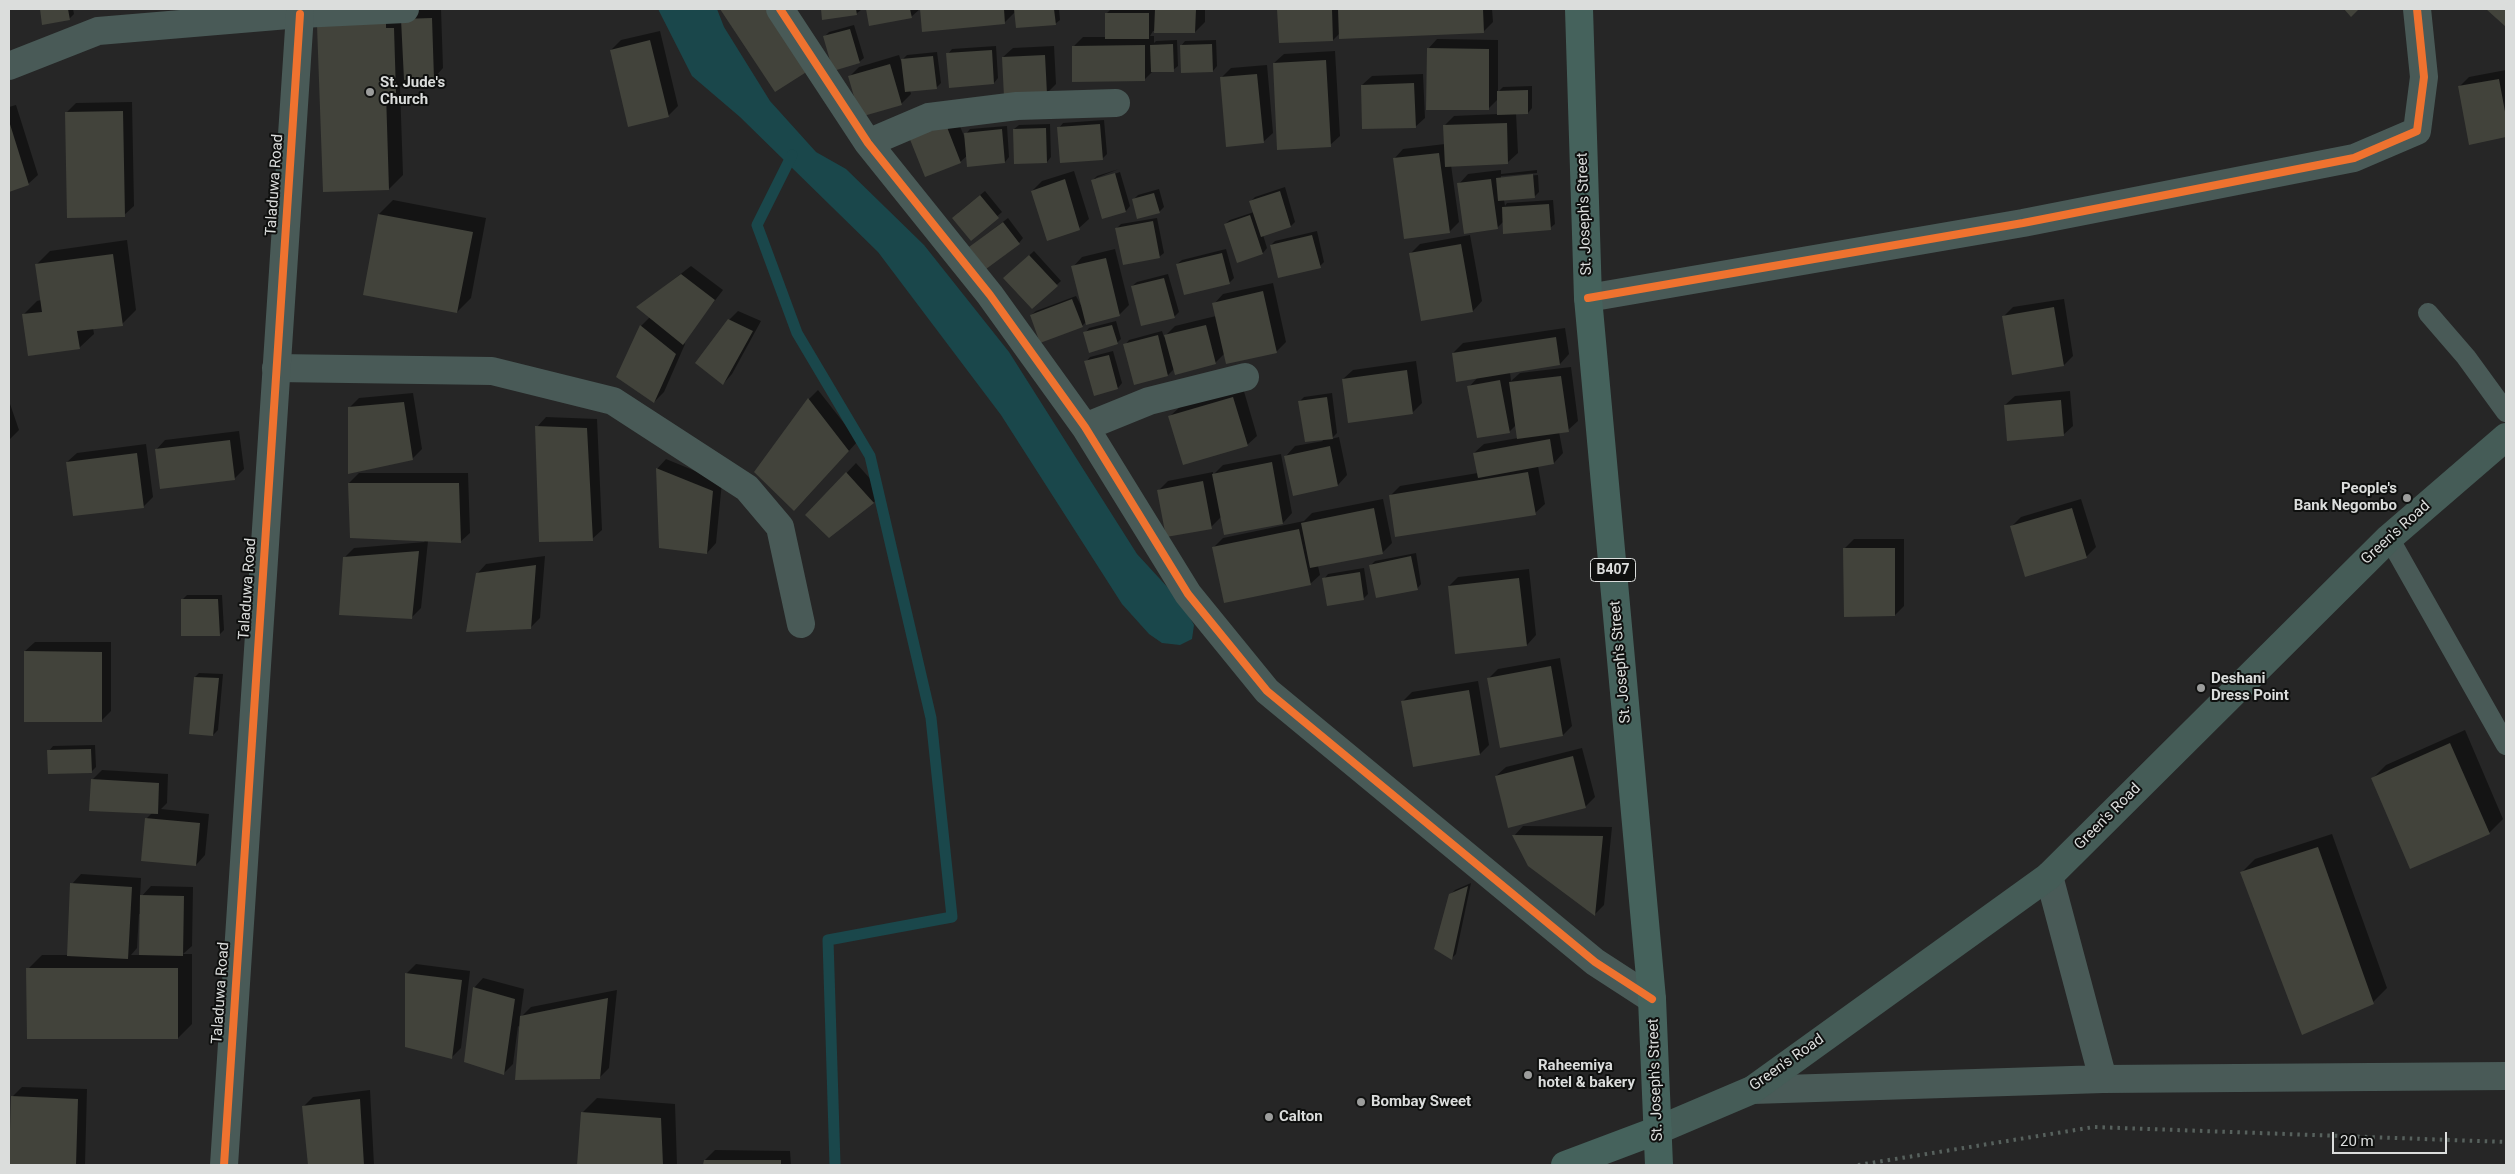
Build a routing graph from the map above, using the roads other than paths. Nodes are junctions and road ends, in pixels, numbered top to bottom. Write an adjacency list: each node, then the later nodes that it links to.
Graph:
1 (406, 9): 5 (street)
2 (780, 9): 8 (street)
3 (1579, 9): 9 (main road, St. Joseph's Street / B407)
4 (2417, 9): 9 (street)
5 (300, 14): 6 (street); 11 (street, Taladuwa Road)
6 (9, 66)
7 (1116, 103): 8 (street)
8 (868, 143): 14 (street)
9 (1588, 298): 20 (main road, St. Joseph's Street / B407)
10 (2428, 312): 13 (lane)
11 (276, 368): 17 (street); 25 (street, Taladuwa Road)
12 (1245, 377): 14 (street)
13 (2506, 412)
14 (1085, 427): 20 (street)
15 (2506, 437): 16 (main road, Green's Road)
16 (2389, 538): 18 (lane); 19 (main road, Green's Road)
17 (801, 624)
18 (2506, 745)
19 (2049, 876): 22 (street); 23 (main road, Green's Road)
20 (1652, 999): 24 (main road, St. Joseph's Street / B407)
21 (2506, 1076): 22 (street)
22 (2103, 1079): 23 (street)
23 (1752, 1090): 24 (main road, Green's Road)
24 (1658, 1130): 26 (main road); 27 (main road, St. Joseph's Street / B407)
25 (224, 1165)
26 (1565, 1165)
27 (1659, 1165)

